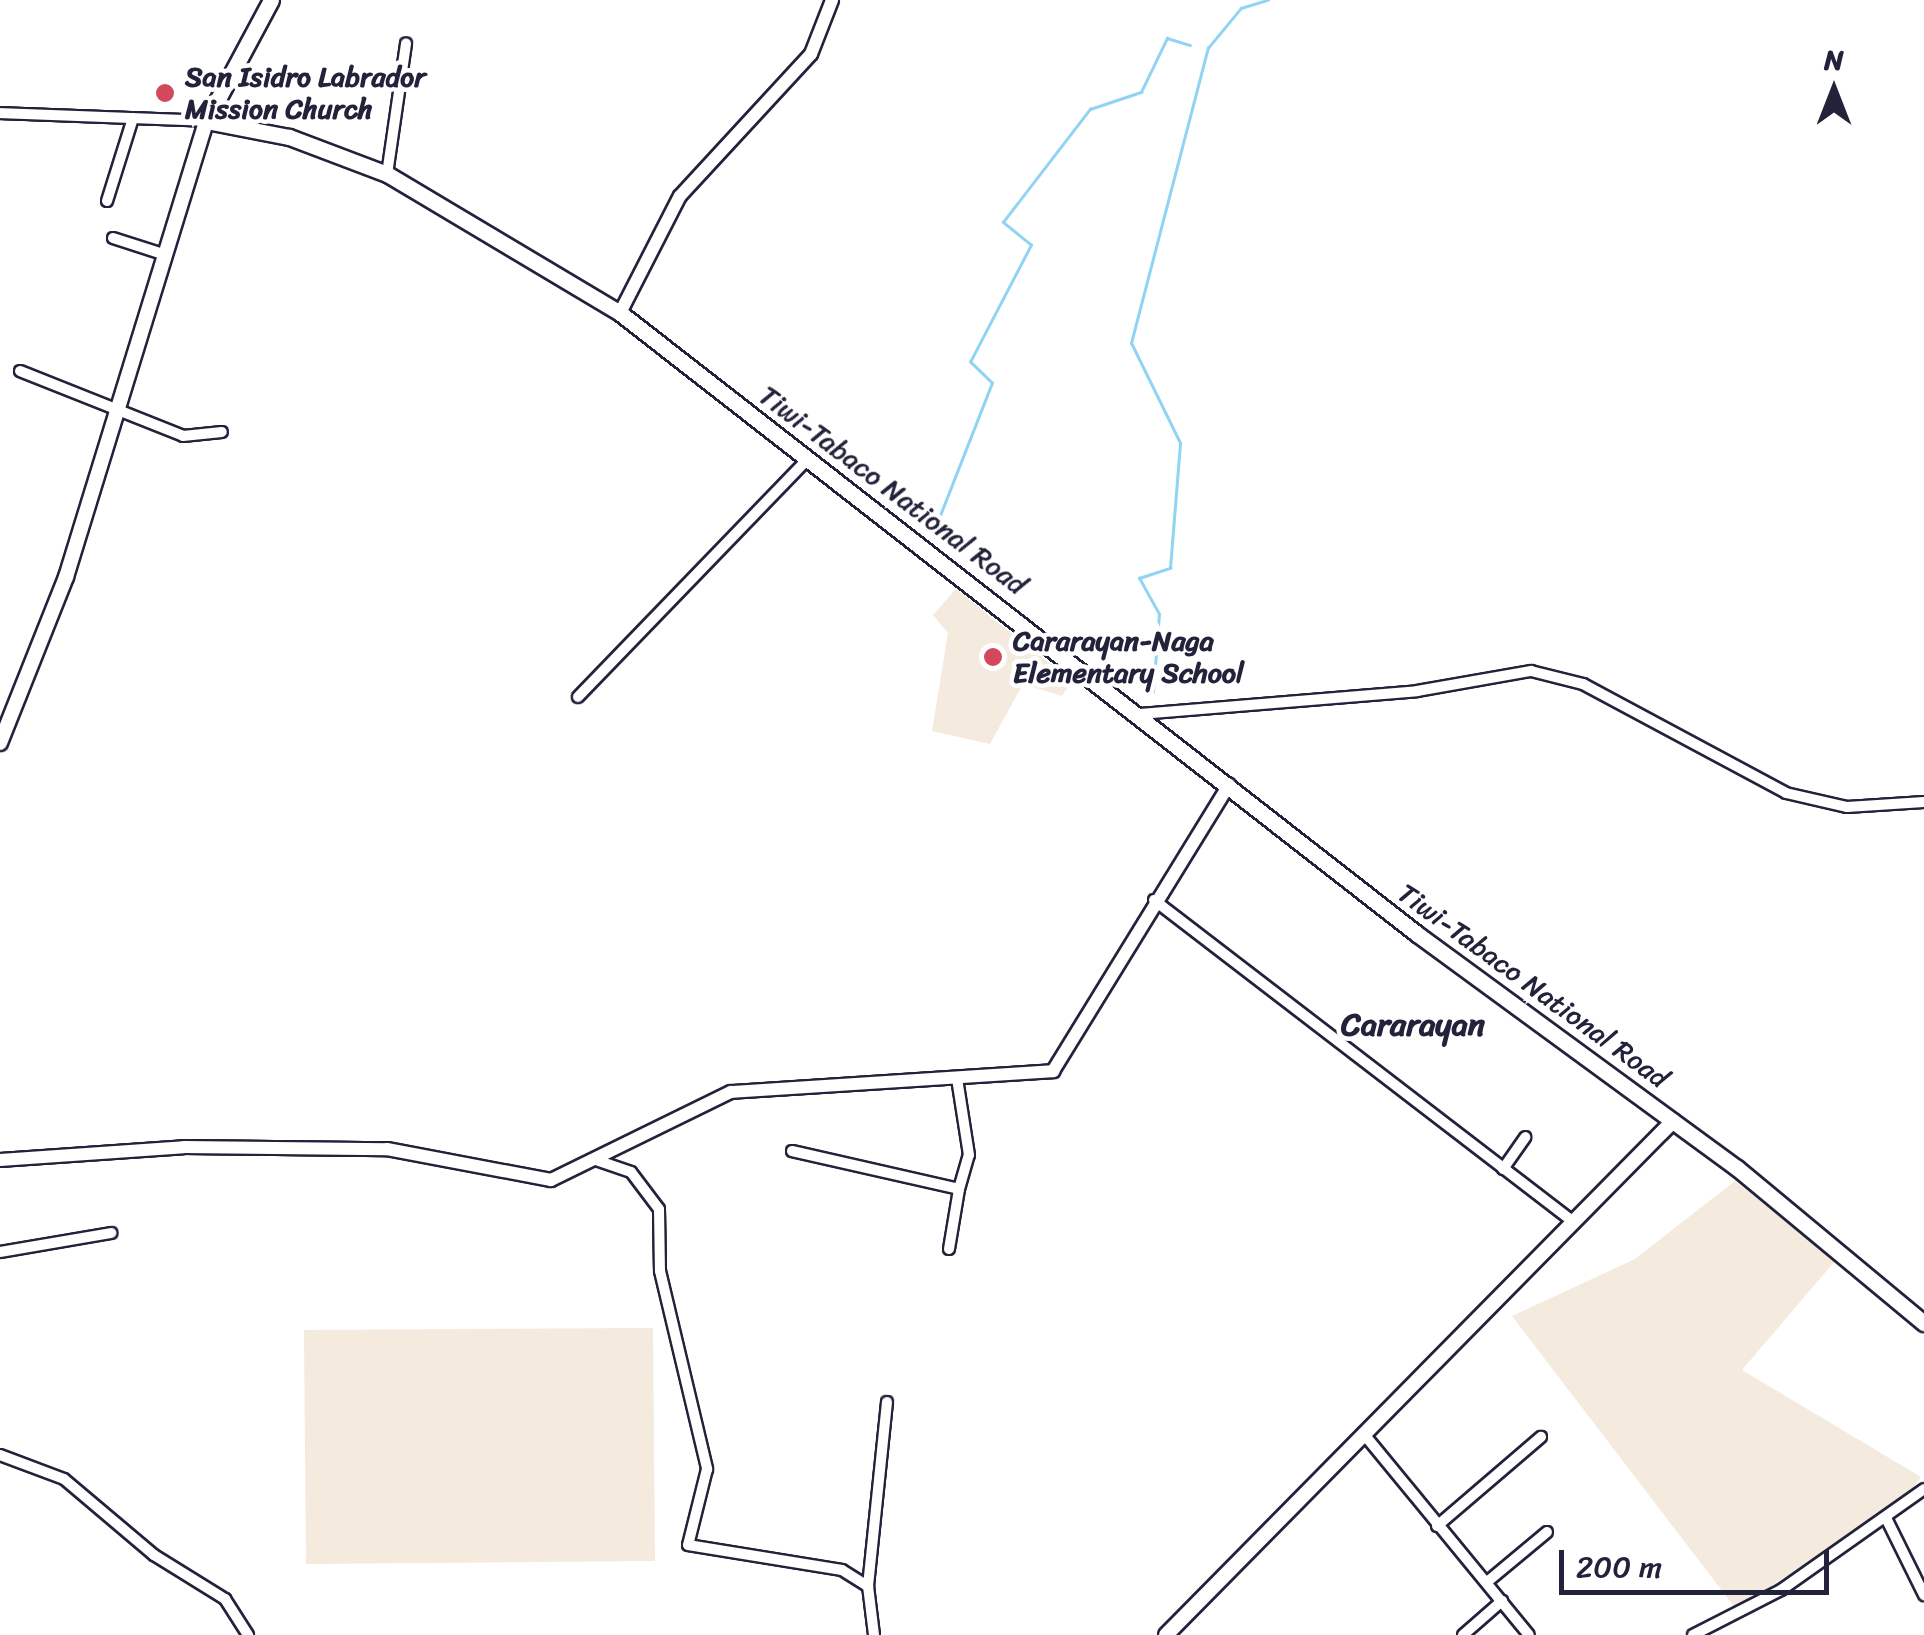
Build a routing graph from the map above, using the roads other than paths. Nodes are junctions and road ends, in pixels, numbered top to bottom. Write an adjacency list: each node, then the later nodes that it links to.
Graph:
1 (271, 0): 6 (main road)
2 (832, 0): 11 (street)
3 (406, 42): 7 (street)
4 (0, 114): 5 (street)
5 (133, 118): 6 (street); 8 (street)
6 (206, 121): 7 (main road, Tiwi-Tabaco National Road); 10 (main road)
7 (387, 174): 11 (main road, Tiwi-Tabaco National Road)
8 (107, 200)
9 (113, 238): 10 (street)
10 (166, 255): 13 (main road)
11 (620, 313): 15 (main road, Tiwi-Tabaco National Road)
12 (20, 371): 13 (street)
13 (118, 407): 14 (street); 18 (main road)
14 (222, 432)
15 (809, 458): 16 (street); 17 (main road, Tiwi-Tabaco National Road)
16 (578, 697)
17 (1140, 714): 19 (main road, Tiwi-Tabaco National Road); 20 (street)
18 (0, 743)
19 (1228, 785): 21 (street); 23 (main road, Tiwi-Tabaco National Road)
20 (1924, 802)
21 (1153, 900): 22 (street); 28 (street)
22 (957, 1078): 27 (street); 29 (street)
23 (1673, 1121): 30 (main road); 34 (main road, Tiwi-Tabaco National Road)
24 (1525, 1137): 28 (street)
25 (792, 1151): 29 (street)
26 (0, 1160): 27 (street)
27 (596, 1160): 44 (street)
28 (1503, 1169): 30 (street)
29 (959, 1189): 32 (street)
30 (1570, 1220): 36 (main road)
31 (111, 1233): 33 (street)
32 (949, 1249)
33 (0, 1252)
34 (1924, 1323)
35 (887, 1402): 44 (street)
36 (1363, 1433): 41 (street); 49 (main road)
37 (1540, 1437): 41 (street)
38 (0, 1455): 47 (street)
39 (1924, 1490): 40 (street)
40 (1887, 1520): 45 (street); 52 (street)
41 (1437, 1526): 43 (street)
42 (1547, 1532): 43 (street)
43 (1487, 1582): 46 (street)
44 (868, 1586): 48 (street)
45 (1924, 1594)
46 (1502, 1602): 50 (street); 51 (street)
47 (248, 1635)
48 (874, 1635)
49 (1166, 1635)
50 (1463, 1635)
51 (1528, 1635)
52 (1693, 1635)

